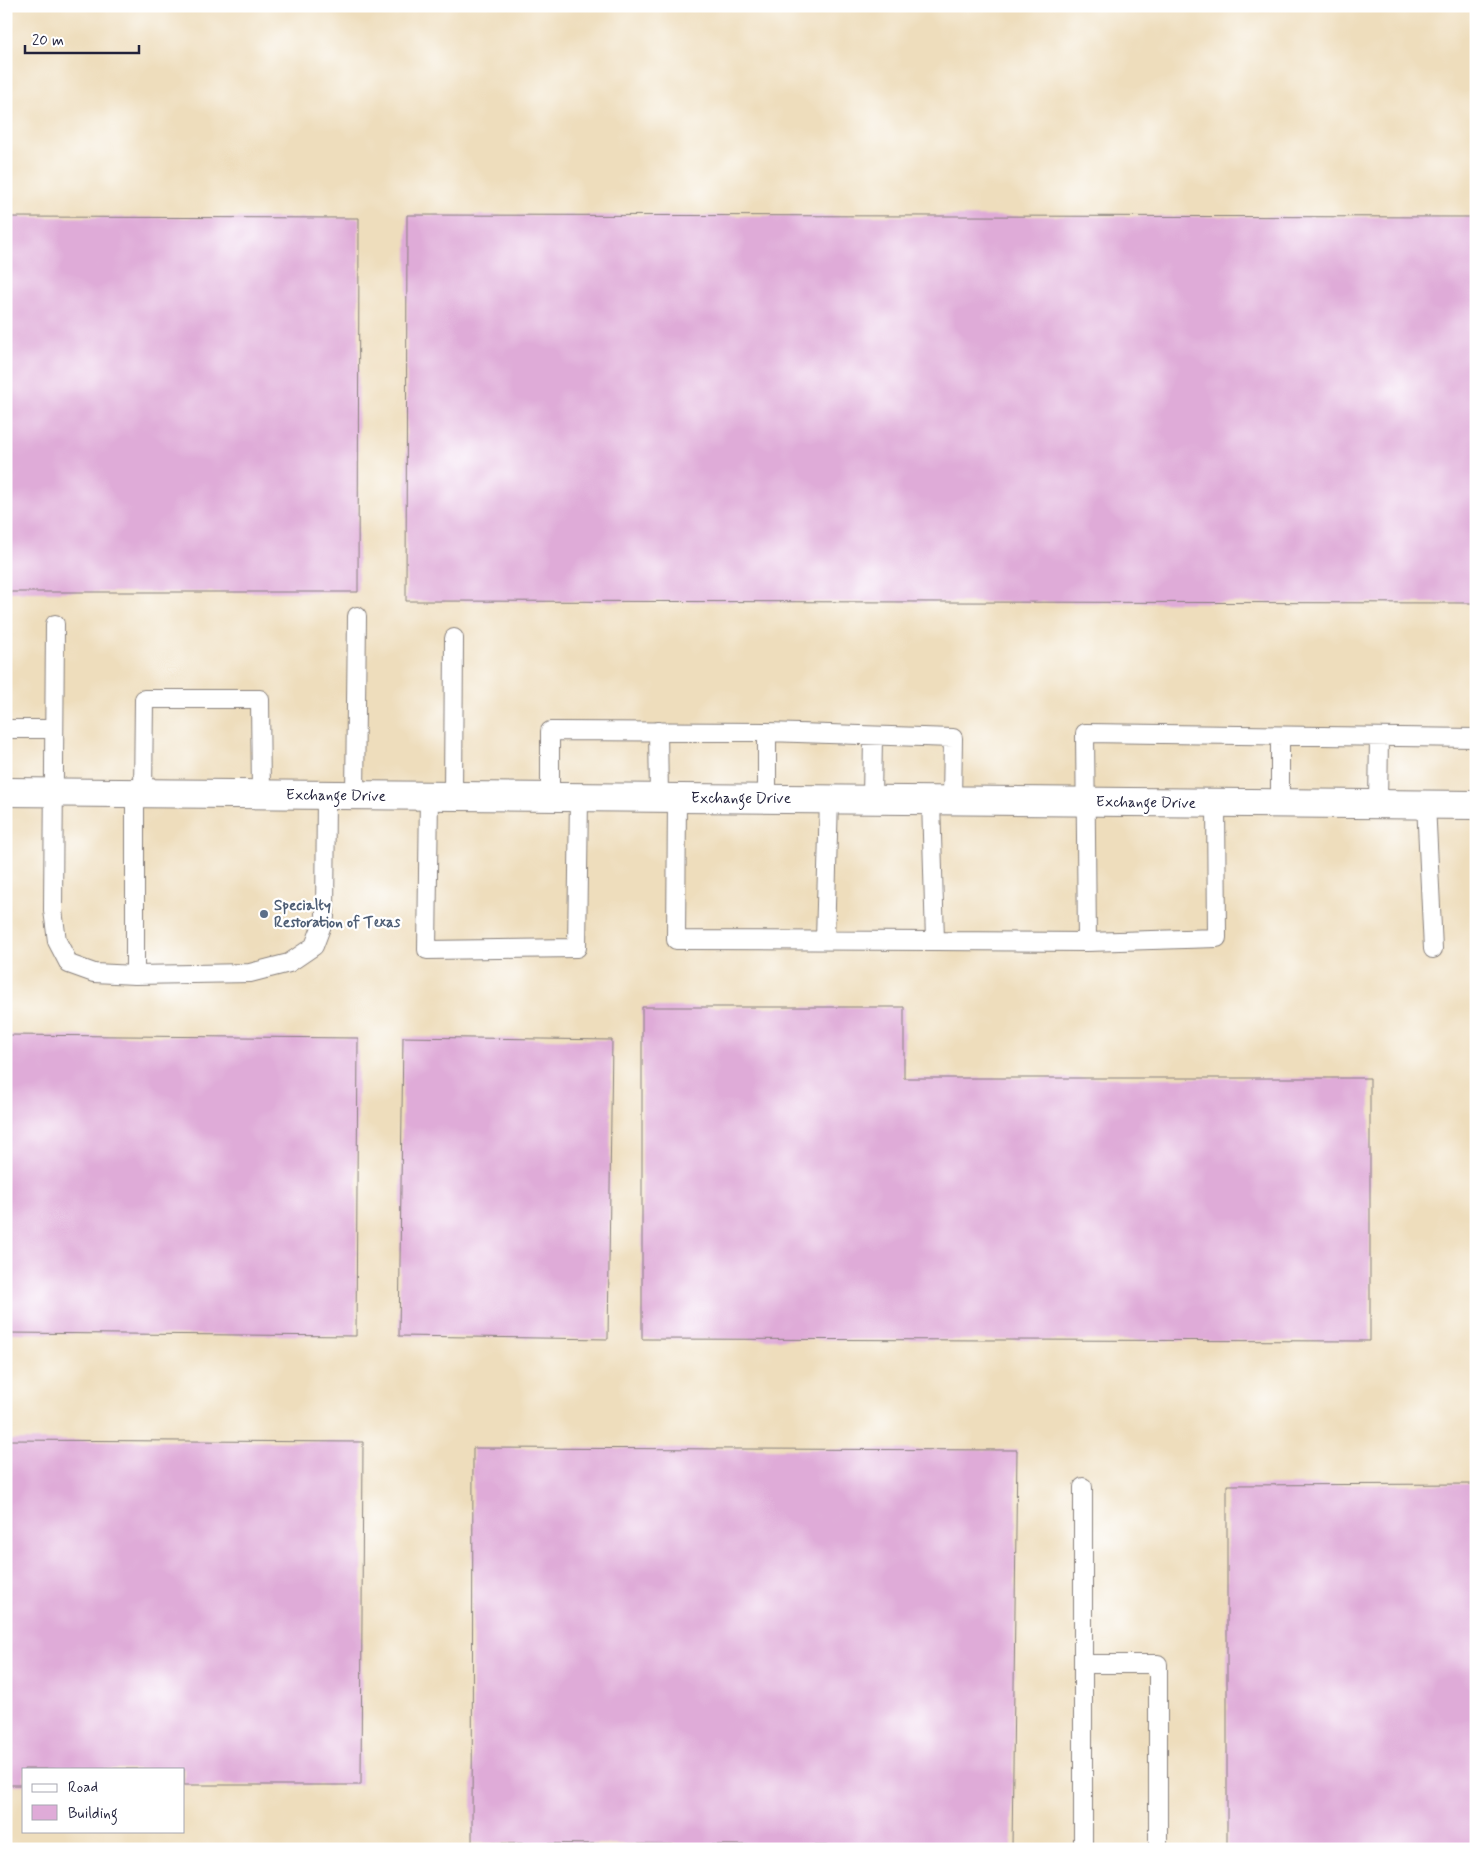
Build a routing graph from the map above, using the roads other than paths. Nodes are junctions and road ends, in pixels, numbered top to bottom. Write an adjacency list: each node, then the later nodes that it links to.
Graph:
1 (357, 616): 17 (lane)
2 (54, 624): 5 (lane)
3 (454, 638): 18 (lane)
4 (6, 729): 5 (lane)
5 (54, 729): 13 (lane)
6 (658, 731): 7 (lane); 19 (lane); 21 (lane)
7 (767, 732): 8 (lane); 22 (lane)
8 (873, 736): 24 (lane); 25 (lane)
9 (1280, 736): 10 (lane); 26 (lane); 28 (lane)
10 (1379, 738): 11 (lane); 29 (lane)
11 (1476, 738)
12 (6, 792): 13 (street, Exchange Drive)
13 (52, 792): 14 (street, Exchange Drive); 36 (lane)
14 (139, 794): 15 (street, Exchange Drive); 15 (lane); 36 (lane)
15 (261, 794): 16 (street, Exchange Drive)
16 (326, 795): 17 (street, Exchange Drive); 36 (lane)
17 (355, 795): 18 (street, Exchange Drive)
18 (441, 796): 19 (street, Exchange Drive); 20 (lane)
19 (550, 797): 20 (street, Exchange Drive)
20 (579, 797): 21 (street, Exchange Drive)
21 (668, 798): 22 (street, Exchange Drive); 32 (lane)
22 (767, 799): 23 (street, Exchange Drive)
23 (829, 799): 24 (street, Exchange Drive); 32 (lane)
24 (872, 799): 25 (street, Exchange Drive)
25 (942, 800): 26 (street, Exchange Drive); 33 (lane)
26 (1086, 801): 27 (street, Exchange Drive); 34 (lane)
27 (1216, 802): 28 (street, Exchange Drive); 34 (lane)
28 (1280, 802): 29 (street, Exchange Drive)
29 (1378, 804): 30 (street, Exchange Drive)
30 (1426, 804): 31 (street, Exchange Drive); 35 (lane)
31 (1476, 805)
32 (825, 940): 33 (lane)
33 (935, 941): 34 (lane)
34 (1087, 942)
35 (1434, 949)
36 (135, 975)
37 (1083, 1487): 38 (lane)
38 (1083, 1664): 39 (lane); 40 (lane)
39 (1082, 1849)
40 (1158, 1849)

